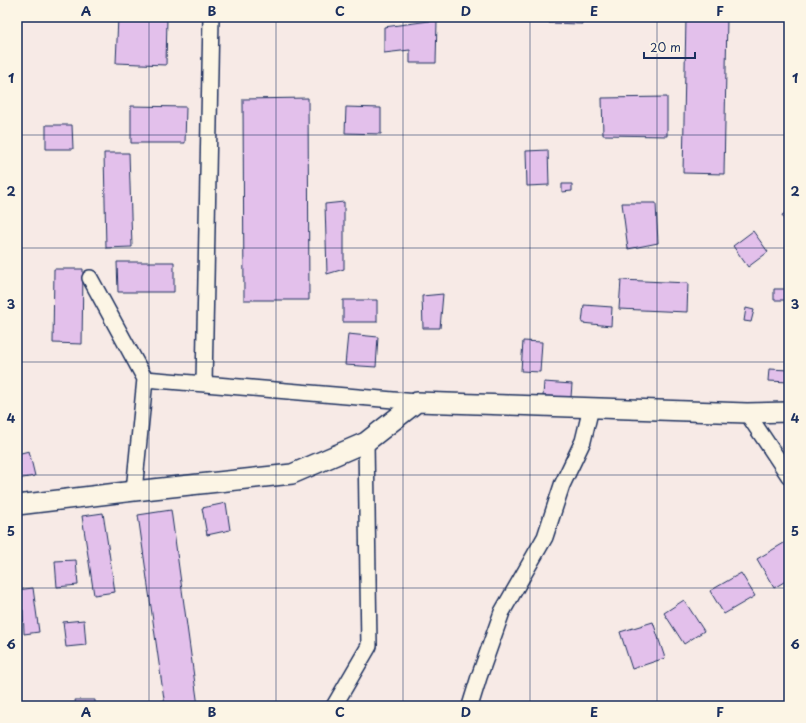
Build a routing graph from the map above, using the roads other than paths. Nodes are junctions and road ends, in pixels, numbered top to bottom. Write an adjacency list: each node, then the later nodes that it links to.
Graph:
1 (211, 17): 4 (street)
2 (90, 278): 3 (street)
3 (146, 379): 4 (street); 11 (street)
4 (204, 384): 5 (street)
5 (417, 402): 6 (street); 9 (street)
6 (592, 408): 8 (street); 14 (street)
7 (789, 412): 8 (street)
8 (747, 413): 10 (street)
9 (366, 442): 11 (street); 13 (street)
10 (789, 476)
11 (134, 491): 12 (street)
12 (17, 504)
13 (334, 706)
14 (470, 706)

